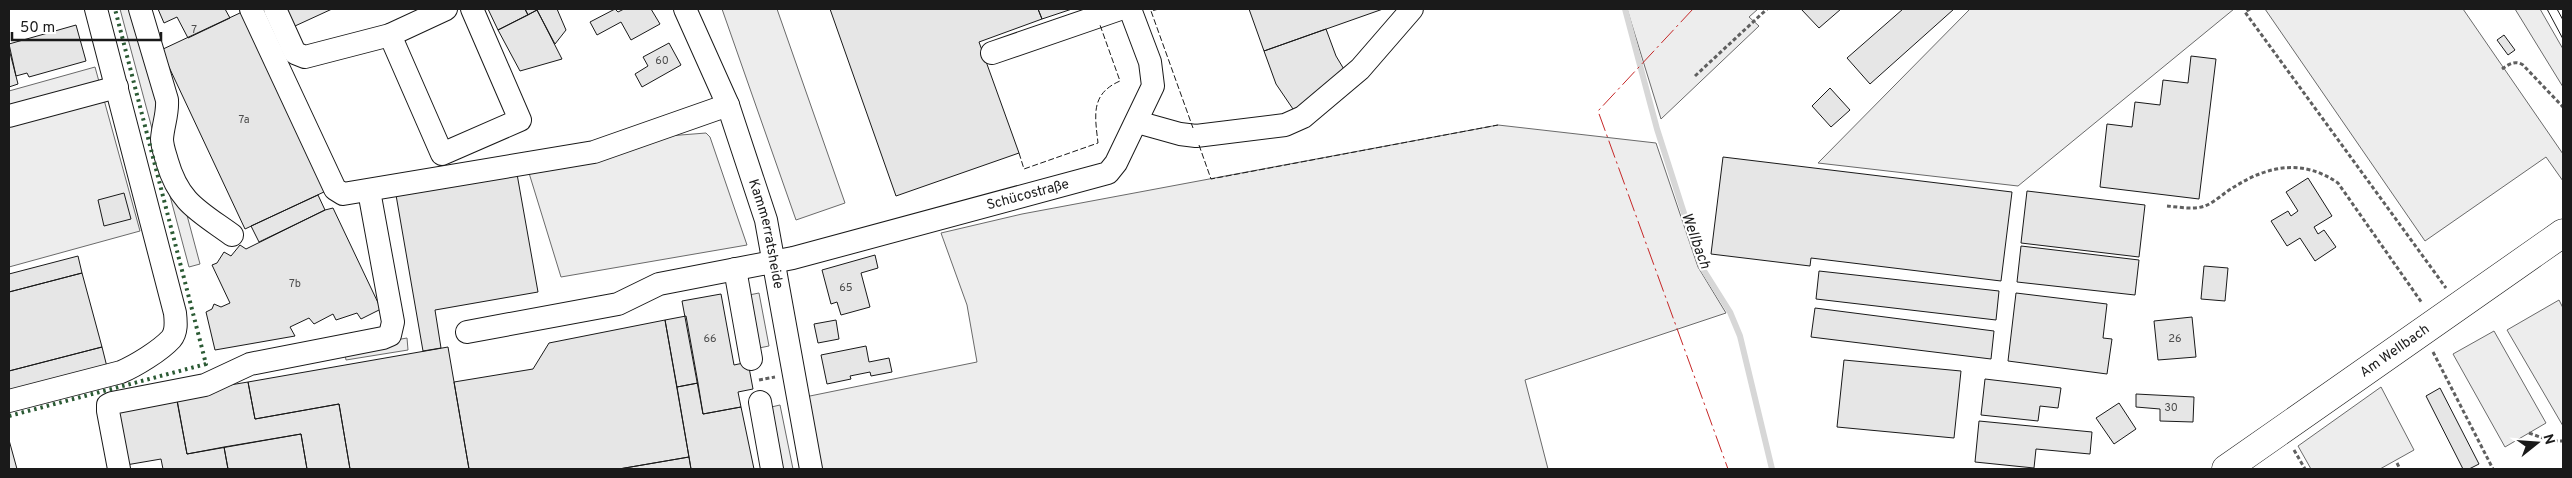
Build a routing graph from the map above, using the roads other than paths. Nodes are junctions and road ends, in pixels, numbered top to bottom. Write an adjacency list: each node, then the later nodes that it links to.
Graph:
1 (96, 9): 13 (street)
2 (140, 9): 19 (street)
3 (251, 9): 17 (street)
4 (275, 9): 11 (street)
5 (446, 9): 11 (street)
6 (472, 9): 11 (street)
7 (685, 9): 14 (street, Kammerratsheide)
8 (1120, 9): 12 (street)
9 (1130, 9): 16 (street, Schücostraße)
10 (1412, 9): 16 (street)
11 (390, 35)
12 (992, 53)
13 (117, 87): 15 (street); 24 (street)
14 (728, 105): 17 (street); 20 (street, Kammerratsheide)
15 (9, 116)
16 (1137, 122): 20 (street, Schücostraße)
17 (369, 191): 26 (street)
18 (2563, 232): 29 (main road, Am Wellbach)
19 (232, 235)
20 (774, 262): 21 (street, Schücostraße); 28 (street, Kammerratsheide)
21 (735, 269): 22 (street, Schücostraße); 23 (street)
22 (467, 332)
23 (751, 359)
24 (9, 401)
25 (760, 402): 27 (street)
26 (119, 469)
27 (772, 469)
28 (810, 469)
29 (2226, 469)

